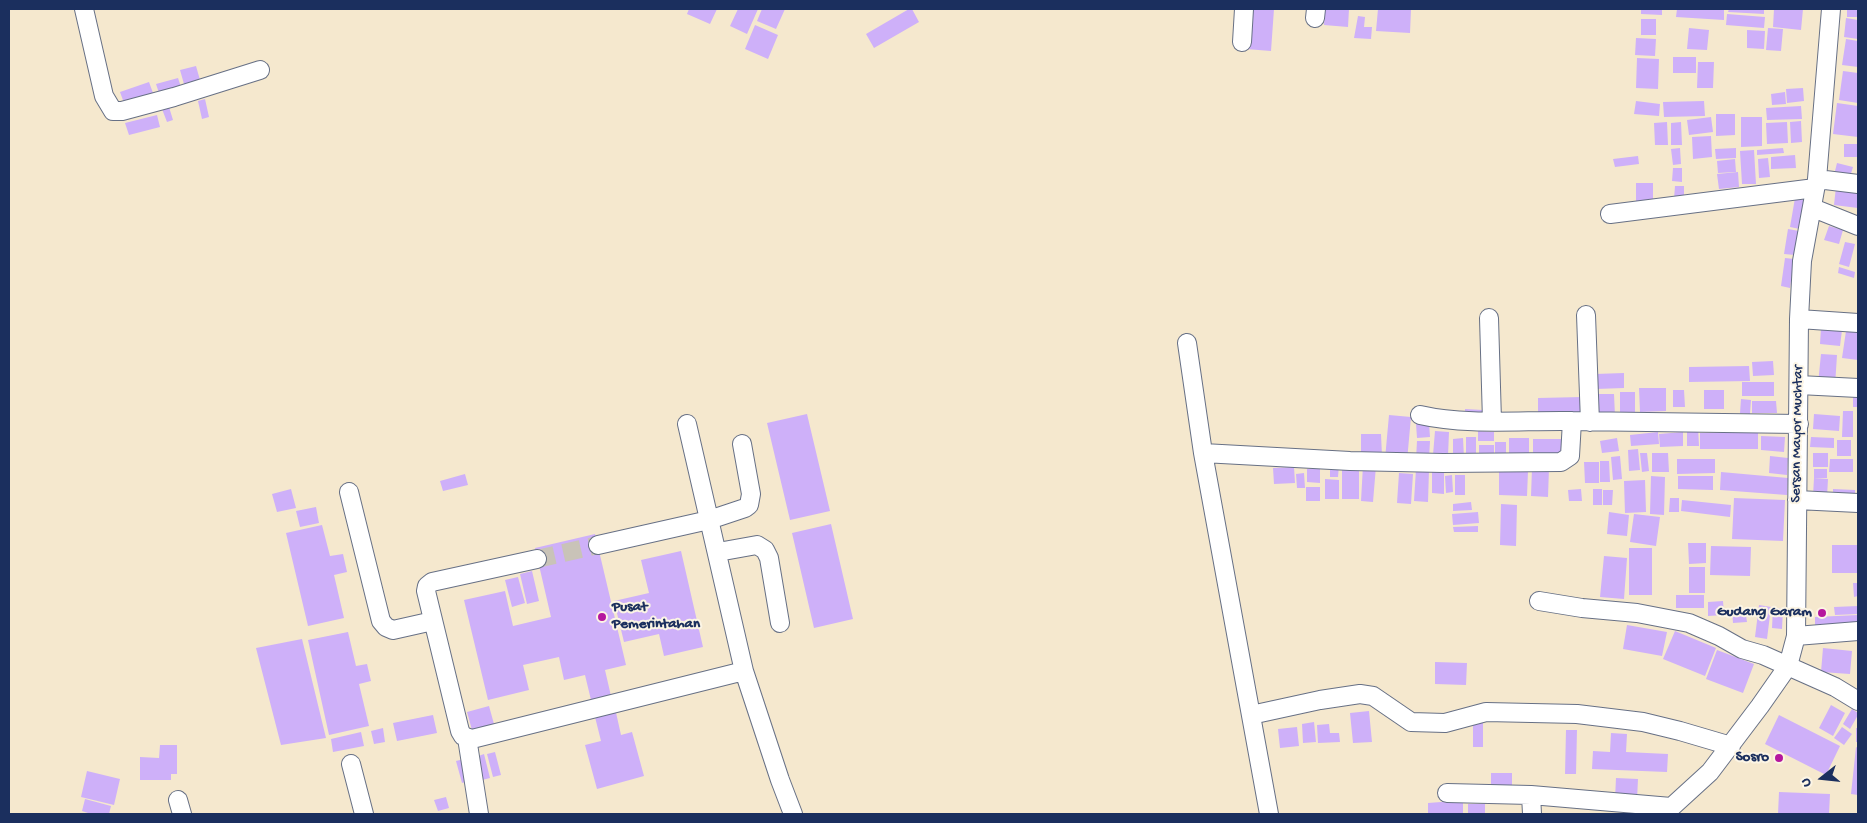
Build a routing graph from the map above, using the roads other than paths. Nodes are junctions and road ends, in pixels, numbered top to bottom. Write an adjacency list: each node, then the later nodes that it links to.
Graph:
1 (84, 9): 5 (street)
2 (1244, 9): 4 (street)
3 (1831, 9): 6 (street, Sersan Mayor Muchtar)
4 (1242, 42)
5 (260, 70)
6 (1816, 183): 7 (street); 8 (street, Sersan Mayor Muchtar); 9 (street)
7 (1858, 184)
8 (1812, 208): 10 (street); 13 (street, Sersan Mayor Muchtar)
9 (1610, 214)
10 (1858, 226)
11 (1586, 315): 20 (street)
12 (1490, 318): 19 (street)
13 (1799, 319): 14 (street); 16 (street, Sersan Mayor Muchtar)
14 (1858, 323)
15 (1187, 342): 24 (street)
16 (1799, 385): 17 (street); 22 (street, Sersan Mayor Muchtar)
17 (1858, 388)
18 (1420, 415): 19 (street)
19 (1492, 421): 20 (street)
20 (1581, 422): 22 (street); 24 (street)
21 (687, 424): 28 (street)
22 (1799, 424): 26 (street, Sersan Mayor Muchtar)
23 (742, 444): 28 (street)
24 (1203, 453): 40 (street)
25 (349, 492): 33 (street)
26 (1797, 500): 27 (street); 36 (street, Sersan Mayor Muchtar)
27 (1858, 503)
28 (710, 520): 29 (street); 30 (street)
29 (598, 545)
30 (718, 552): 34 (street); 38 (street)
31 (537, 559): 33 (street)
32 (1539, 601): 37 (street)
33 (433, 621): 41 (street)
34 (780, 622)
35 (1858, 631): 36 (street)
36 (1796, 636): 37 (street, Sersan Mayor Muchtar)
37 (1788, 666): 39 (street); 42 (street, Sersan Mayor Muchtar)
38 (744, 671): 41 (street); 49 (street)
39 (1858, 701)
40 (1251, 715): 42 (street); 50 (street)
41 (467, 738): 48 (street)
42 (1731, 746): 46 (street, Sersan Mayor Muchtar)
43 (352, 764): 47 (street)
44 (1447, 793): 45 (street)
45 (1531, 795): 46 (street); 51 (street)
46 (1667, 811)
47 (364, 814)
48 (479, 814)
49 (793, 814)
50 (1268, 814)
51 (1532, 814)

